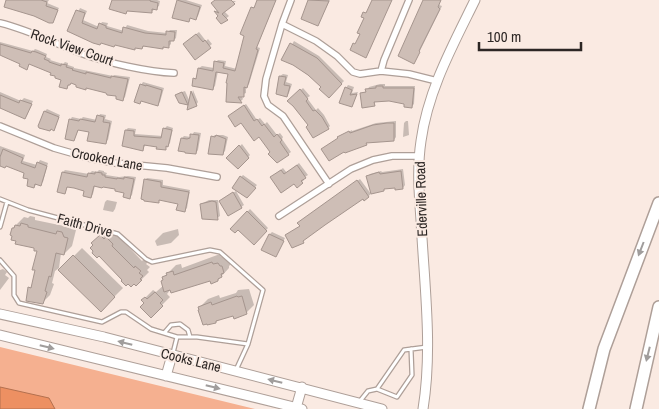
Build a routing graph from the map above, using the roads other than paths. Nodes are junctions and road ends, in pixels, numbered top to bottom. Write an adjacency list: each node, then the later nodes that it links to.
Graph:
1 (292, 0): 5 (street)
2 (409, 0): 6 (street)
3 (475, 0): 8 (main road, Ederville Road)
4 (0, 23): 7 (street, Rock View Court)
5 (282, 24): 6 (street); 12 (street)
6 (381, 71): 8 (street)
7 (174, 73)
8 (437, 81): 10 (main road, Ederville Road)
9 (0, 126): 11 (street, Crooked Lane)
10 (419, 156): 12 (street); 26 (main road, Ederville Road)
11 (217, 177)
12 (329, 184): 16 (street)
13 (0, 199): 14 (lane)
14 (7, 202): 17 (lane); 25 (lane, Faith Drive)
15 (659, 203): 41 (highway, one-way to 41)
16 (279, 216)
17 (0, 227)
18 (0, 260): 21 (lane)
19 (659, 307): 42 (highway, one-way to 42)
20 (0, 314): 28 (main road, Cooks Lane, one-way to 20)
21 (164, 332): 23 (lane); 24 (lane)
22 (0, 335): 32 (main road, Cooks Lane, one-way to 32)
23 (177, 337): 24 (lane); 28 (lane)
24 (190, 337): 25 (lane)
25 (248, 344): 30 (lane, Faith Drive)
26 (428, 347): 27 (lane); 40 (main road, Ederville Road)
27 (412, 349): 29 (lane); 36 (lane)
28 (172, 355): 30 (main road, Cooks Lane); 32 (main road)
29 (391, 370): 31 (lane); 33 (lane)
30 (236, 371): 35 (main road, Cooks Lane, one-way to 30)
31 (396, 373)
32 (166, 376): 38 (main road, Cooks Lane, one-way to 38)
33 (386, 377): 34 (lane); 36 (lane)
34 (391, 380)
35 (302, 387): 37 (main road, Cooks Lane); 38 (main road)
36 (378, 390): 37 (lane)
37 (359, 403): 39 (main road, Cooks Lane)
38 (299, 408)
39 (382, 409)
40 (423, 409)
41 (589, 409)
42 (636, 409)

